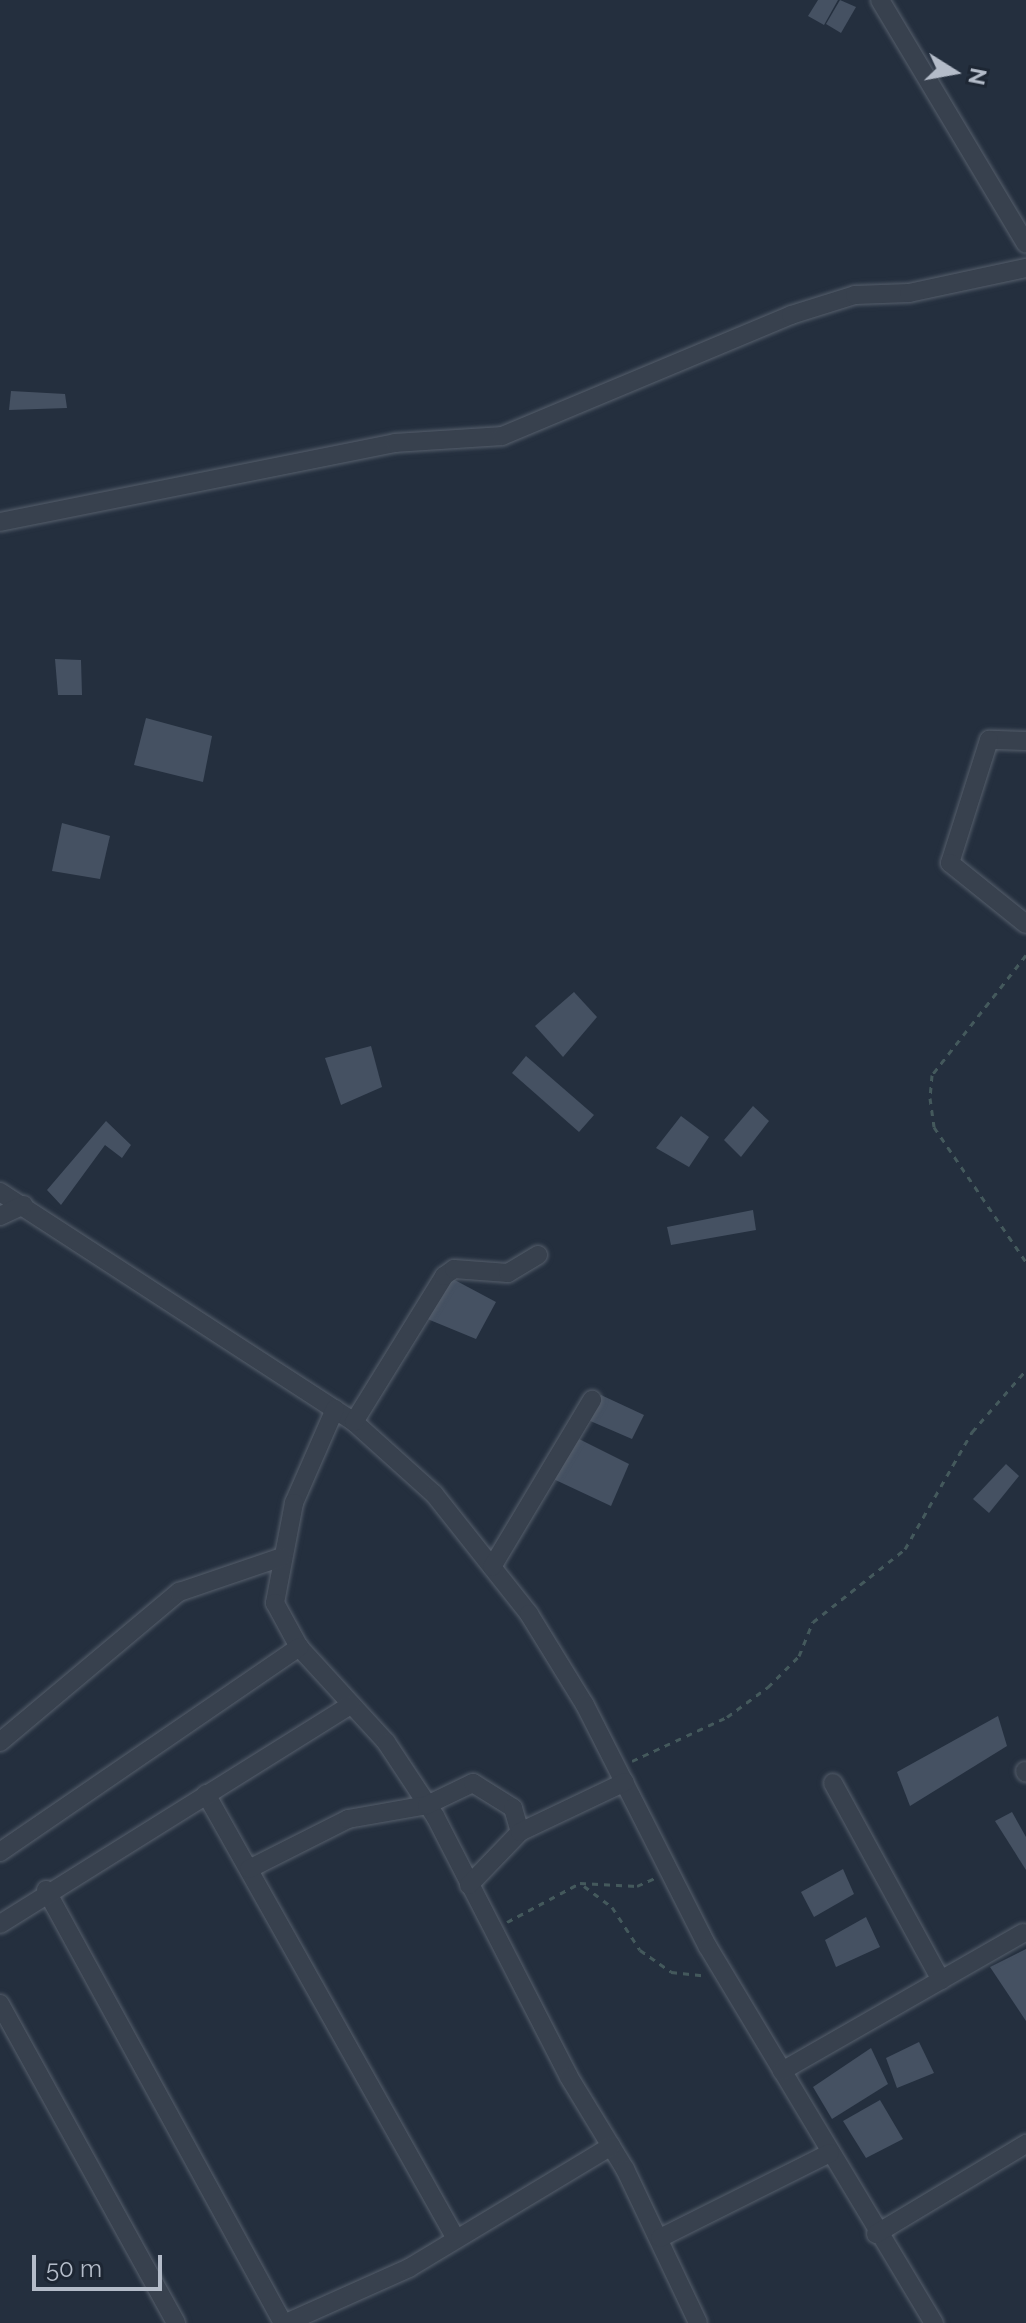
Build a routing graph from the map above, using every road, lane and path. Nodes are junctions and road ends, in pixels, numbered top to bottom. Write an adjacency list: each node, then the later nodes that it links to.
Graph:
1 (880, 0): 2 (street)
2 (1026, 244)
3 (1026, 268): 4 (street)
4 (0, 522)
5 (1026, 741): 6 (street)
6 (1026, 924)
7 (1026, 955): 12 (path)
8 (0, 1192): 9 (street)
9 (24, 1205): 10 (street); 15 (street)
10 (0, 1216)
11 (538, 1255): 16 (street)
12 (1026, 1262)
13 (1026, 1370): 22 (path)
14 (592, 1400): 18 (street)
15 (335, 1409): 16 (street); 17 (street)
16 (354, 1422): 18 (street)
17 (282, 1557): 19 (street); 21 (street)
18 (492, 1567): 22 (street)
19 (299, 1647): 20 (street); 27 (street)
20 (350, 1705): 24 (street); 25 (street)
21 (0, 1742)
22 (621, 1776): 26 (street); 29 (street)
23 (833, 1783): 37 (street)
24 (206, 1794): 28 (street); 32 (street)
25 (427, 1805): 26 (street); 28 (street); 31 (street)
26 (520, 1832): 31 (street)
27 (0, 1852)
28 (249, 1869): 44 (street)
29 (670, 1872): 30 (path); 36 (street)
30 (580, 1883): 34 (path); 36 (path)
31 (469, 1885): 34 (street)
32 (46, 1890): 33 (street); 47 (street)
33 (0, 1923)
34 (492, 1930): 41 (street)
35 (1023, 1933): 37 (street)
36 (726, 1978): 39 (street)
37 (941, 1980): 39 (street)
38 (0, 2004): 46 (street)
39 (782, 2071): 42 (street)
40 (1026, 2144): 43 (street)
41 (611, 2146): 44 (street); 45 (street)
42 (830, 2153): 43 (street); 45 (street)
43 (876, 2234): 49 (street)
44 (455, 2237): 47 (street)
45 (660, 2238): 48 (street)
46 (176, 2323)
47 (284, 2323)
48 (698, 2323)
49 (934, 2323)

